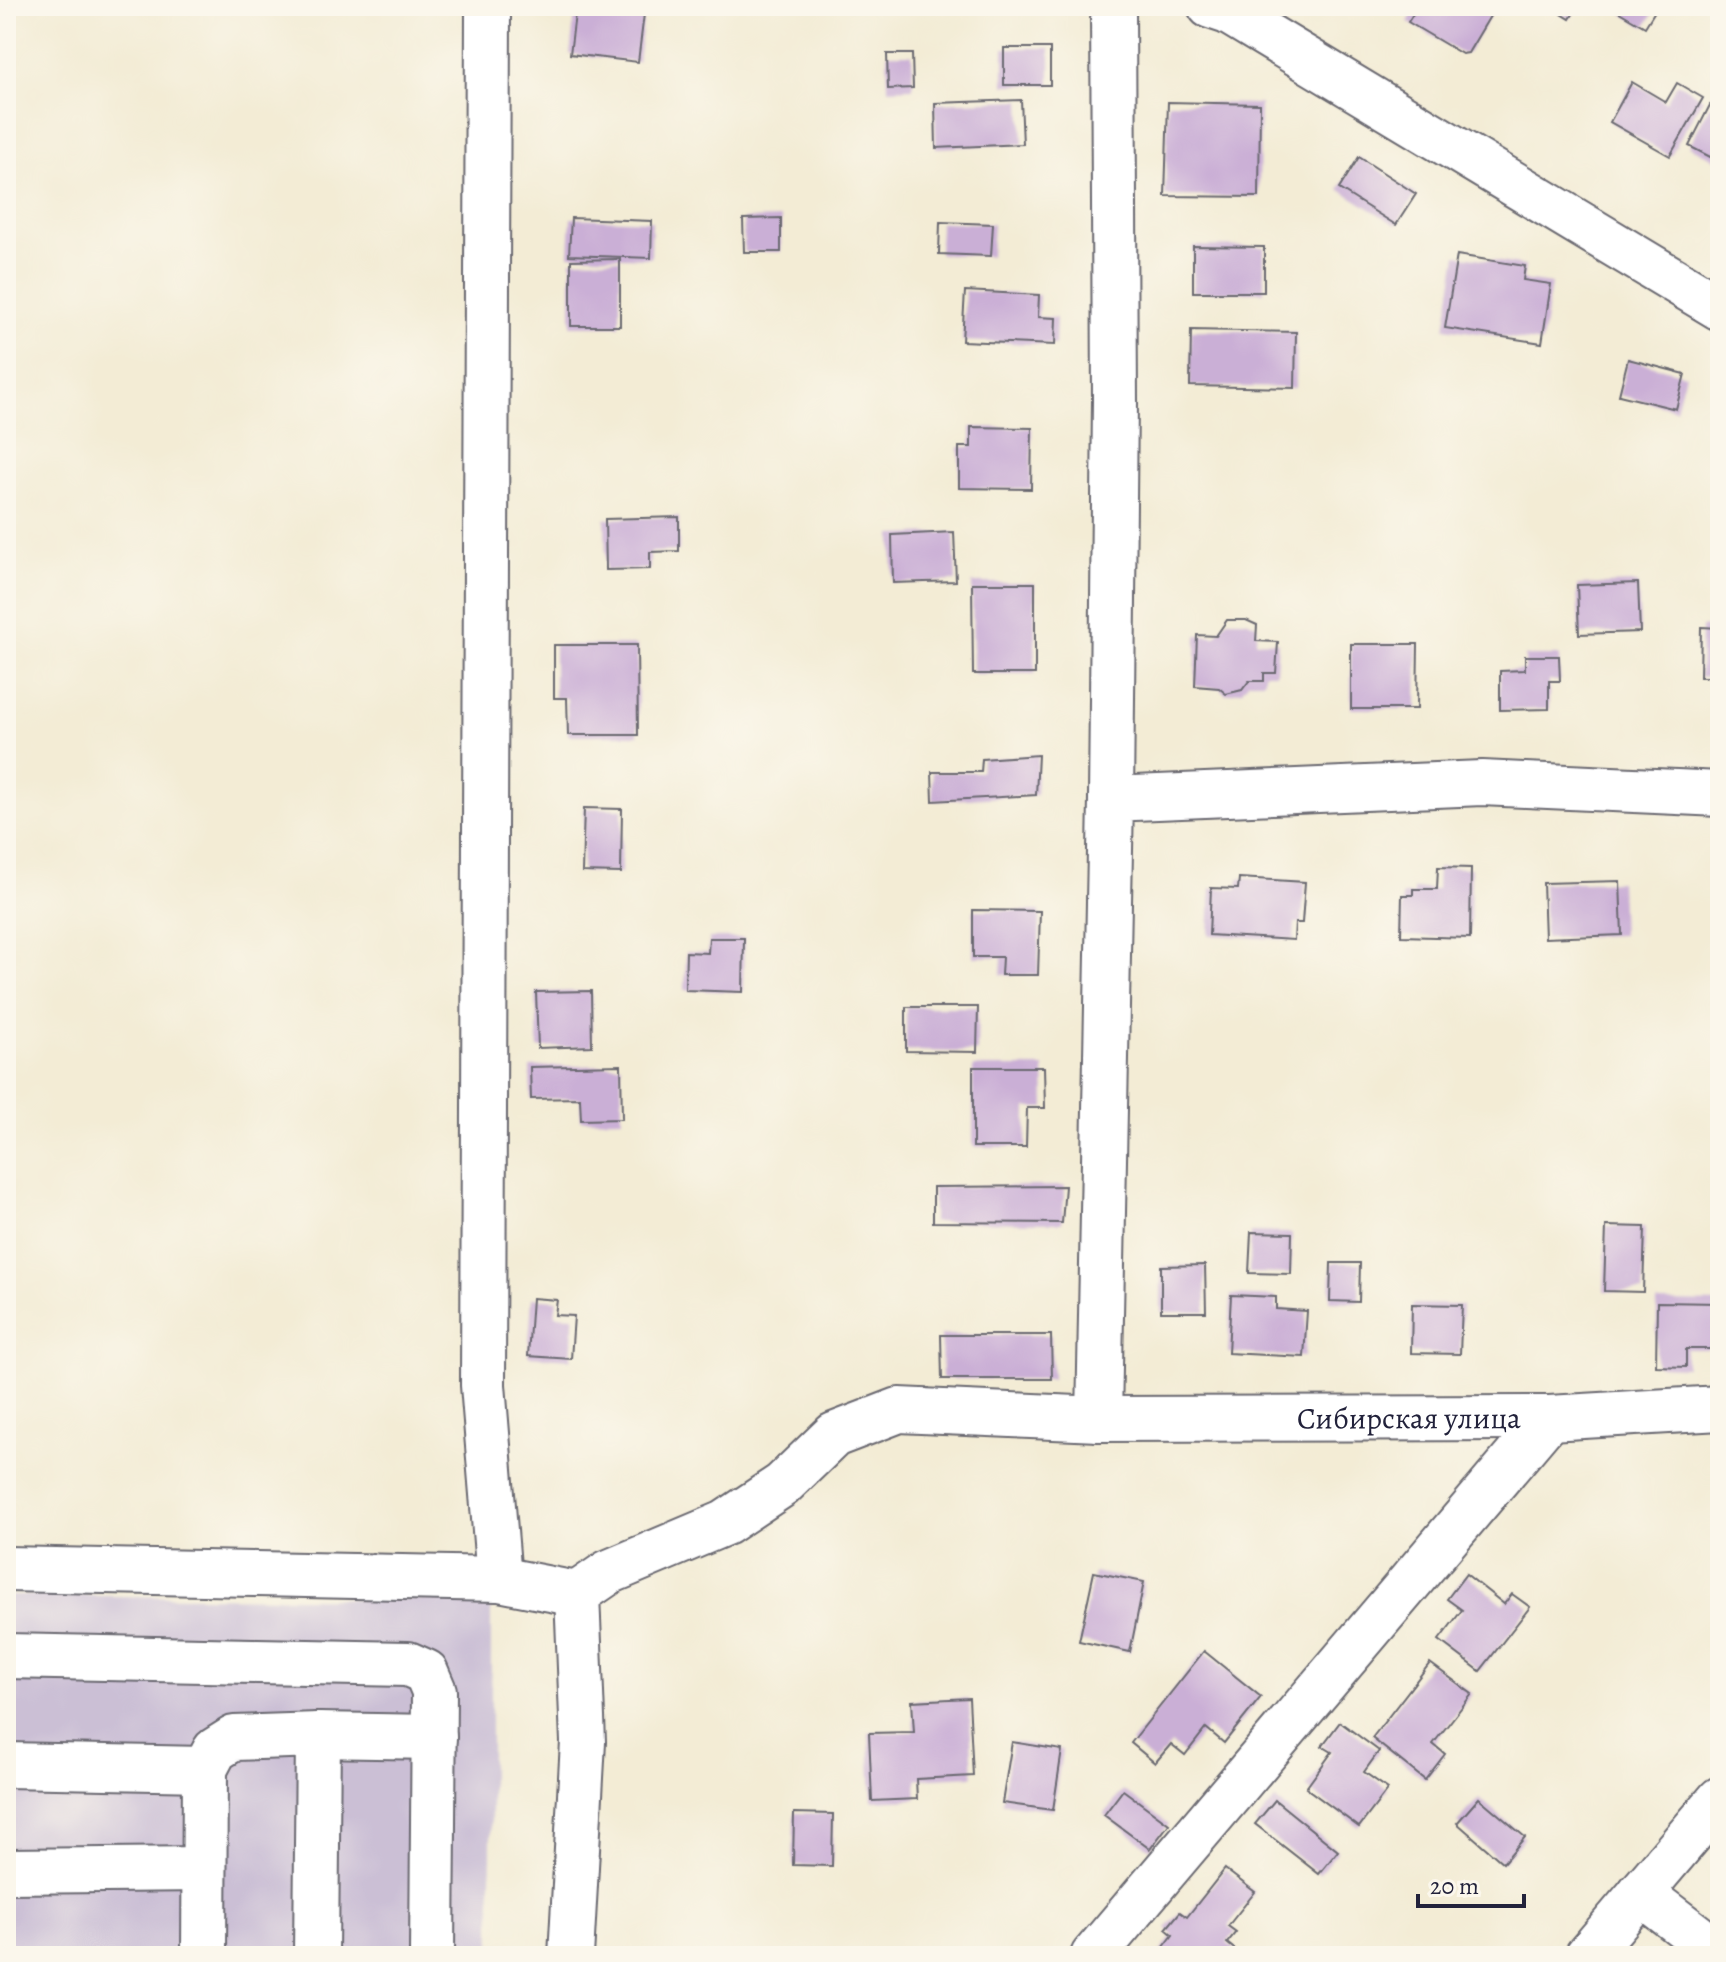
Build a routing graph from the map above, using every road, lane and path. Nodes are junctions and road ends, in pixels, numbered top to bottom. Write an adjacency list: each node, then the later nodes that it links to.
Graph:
1 (488, 6): 11 (street)
2 (1113, 6): 6 (street)
3 (1210, 6): 4 (street)
4 (1720, 308)
5 (1720, 794): 6 (street)
6 (1111, 799): 9 (street)
7 (1720, 1408): 8 (street, Сибирская улица)
8 (1549, 1418): 9 (street, Сибирская улица); 27 (street)
9 (1099, 1419): 12 (street, Сибирская улица)
10 (6, 1569): 11 (street)
11 (499, 1579): 12 (street)
12 (577, 1594): 26 (street)
13 (6, 1656): 15 (street)
14 (318, 1735): 15 (street); 17 (street); 24 (street)
15 (434, 1737): 25 (street)
16 (6, 1765): 17 (street)
17 (205, 1769): 19 (street)
18 (1720, 1799): 21 (street)
19 (204, 1869): 20 (street); 23 (street)
20 (6, 1871)
21 (1640, 1893): 22 (street); 28 (street)
22 (1720, 1954)
23 (204, 1956)
24 (316, 1956)
25 (432, 1956)
26 (571, 1956)
27 (1093, 1956)
28 (1587, 1956)

